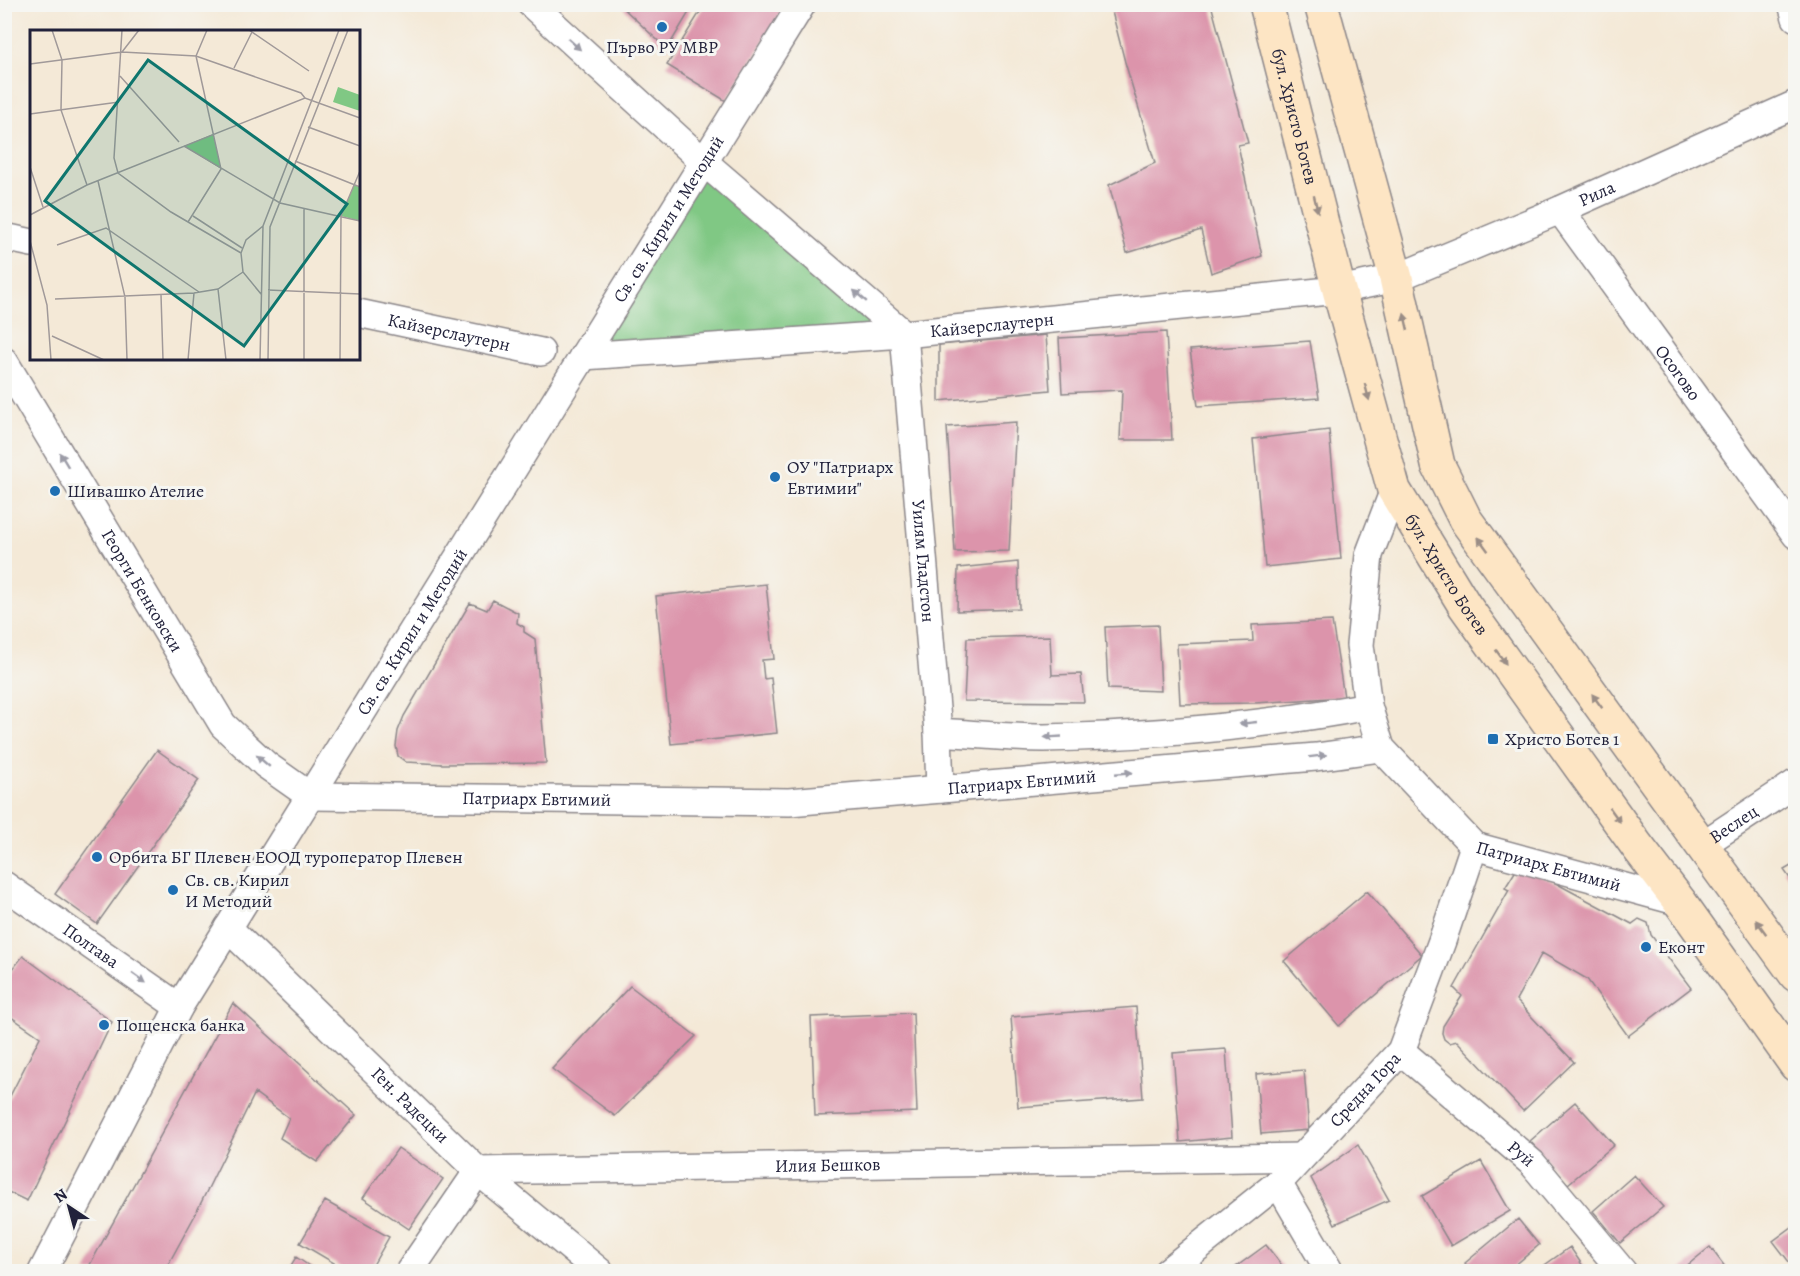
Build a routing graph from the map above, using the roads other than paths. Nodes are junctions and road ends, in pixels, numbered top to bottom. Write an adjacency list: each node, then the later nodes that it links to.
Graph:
1 (531, 4): 8 (street, one-way to 8)
2 (802, 4): 8 (street, Св. св. Кирил и Методий)
3 (1266, 4): 13 (main road, бул. Христо Ботев, one-way to 13)
4 (1321, 4): 12 (main road)
5 (1792, 4): 6 (street)
6 (1796, 18)
7 (1796, 105): 9 (street, Рила)
8 (704, 162): 15 (street, one-way to 8); 17 (street, Св. св. Кирил и Методий)
9 (1560, 210): 12 (street, Рила); 20 (street, Осогово)
10 (4, 237): 11 (street)
11 (30, 243)
12 (1396, 278): 13 (street, Кайзерслаутерн); 27 (main road, one-way to 12)
13 (1339, 291): 15 (street, Кайзерслаутерн); 19 (main road, бул. Христо Ботев, one-way to 19)
14 (360, 313): 16 (street, Кайзерслаутерн)
15 (904, 334): 17 (street, Кайзерслаутерн); 22 (street, Уилям Гладстон)
16 (541, 351)
17 (583, 356): 26 (street, Св. св. Кирил и Методий)
18 (7, 372): 26 (street, Георги Бенковски, one-way to 18)
19 (1394, 490): 21 (street); 30 (main road, бул. Христо Ботев, one-way to 30)
20 (1796, 535)
21 (1368, 706): 22 (street, one-way to 22); 23 (street)
22 (938, 732): 25 (street, Уилям Гладстон)
23 (1382, 748): 25 (street, Патриарх Евтимий, one-way to 23); 28 (street, Патриарх Евтимий)
24 (1796, 783): 27 (street, Веслец)
25 (940, 789): 26 (street, Патриарх Евтимий)
26 (310, 796): 31 (street, Св. св. Кирил и Методий)
27 (1702, 845): 32 (main road, one-way to 27)
28 (1474, 846): 30 (street, Патриарх Евтимий); 34 (street, Средна Гора)
29 (4, 885): 33 (street, Полтава, one-way to 33)
30 (1680, 902): 35 (main road, бул. Христо Ботев)
31 (228, 927): 33 (street, Св. св. Кирил и Методий); 37 (street, Ген. Радецки)
32 (1796, 975)
33 (179, 1007): 39 (street, Св. св. Кирил и Методий)
34 (1401, 1051): 36 (street, Средна Гора); 44 (street, Руй)
35 (1796, 1065)
36 (1301, 1157): 37 (street, Илия Бешков); 38 (street, Средна Гора)
37 (478, 1172): 40 (street); 41 (street, Ген. Радецки)
38 (1278, 1183): 42 (street, Средна Гора); 43 (street)
39 (42, 1272)
40 (409, 1272)
41 (600, 1272)
42 (1167, 1272)
43 (1330, 1272)
44 (1623, 1272)

